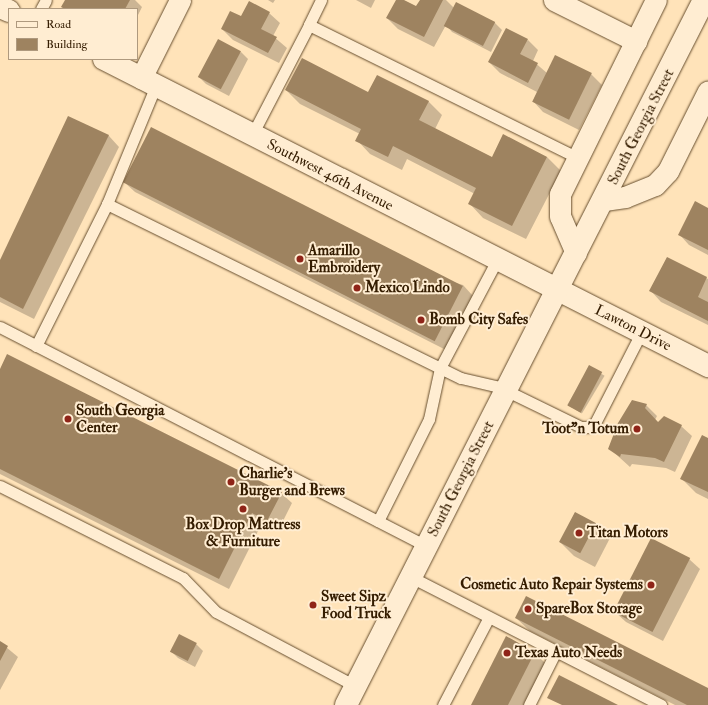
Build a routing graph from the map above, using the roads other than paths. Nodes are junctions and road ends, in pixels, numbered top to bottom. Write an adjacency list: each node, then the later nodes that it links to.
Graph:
1 (180, 0): 9 (street)
2 (321, 0): 6 (lane)
3 (554, 0): 7 (street)
4 (656, 0): 7 (street)
5 (704, 0): 13 (main road, South Georgia Street)
6 (309, 25): 11 (lane); 12 (lane)
7 (636, 41): 12 (street)
8 (106, 60): 9 (main road, Southwest 46th Avenue)
9 (148, 82): 11 (main road, Southwest 46th Avenue); 14 (lane)
10 (708, 91): 13 (street)
11 (252, 134): 16 (main road, Southwest 46th Avenue)
12 (578, 158): 15 (street)
13 (604, 200): 15 (main road, South Georgia Street)
14 (107, 204): 20 (lane); 22 (lane)
15 (576, 252): 17 (main road, South Georgia Street)
16 (497, 260): 17 (main road, Southwest 46th Avenue); 22 (lane)
17 (557, 290): 19 (main road, Lawton Drive); 23 (main road, South Georgia Street)
18 (0, 327): 20 (lane)
19 (642, 333): 21 (main road, Lawton Drive); 23 (lane)
20 (36, 346): 25 (lane)
21 (708, 366)
22 (440, 368): 23 (lane); 25 (lane)
23 (506, 390): 26 (main road, South Georgia Street)
24 (0, 486): 30 (lane)
25 (378, 521): 26 (lane)
26 (426, 546): 27 (main road, South Georgia Street)
27 (411, 577): 28 (lane); 30 (main road, South Georgia Street)
28 (488, 617): 29 (lane); 32 (lane)
29 (556, 651): 33 (lane); 34 (lane)
30 (355, 686): 31 (main road, South Georgia Street)
31 (346, 705)
32 (443, 705)
33 (529, 705)
34 (660, 705)

